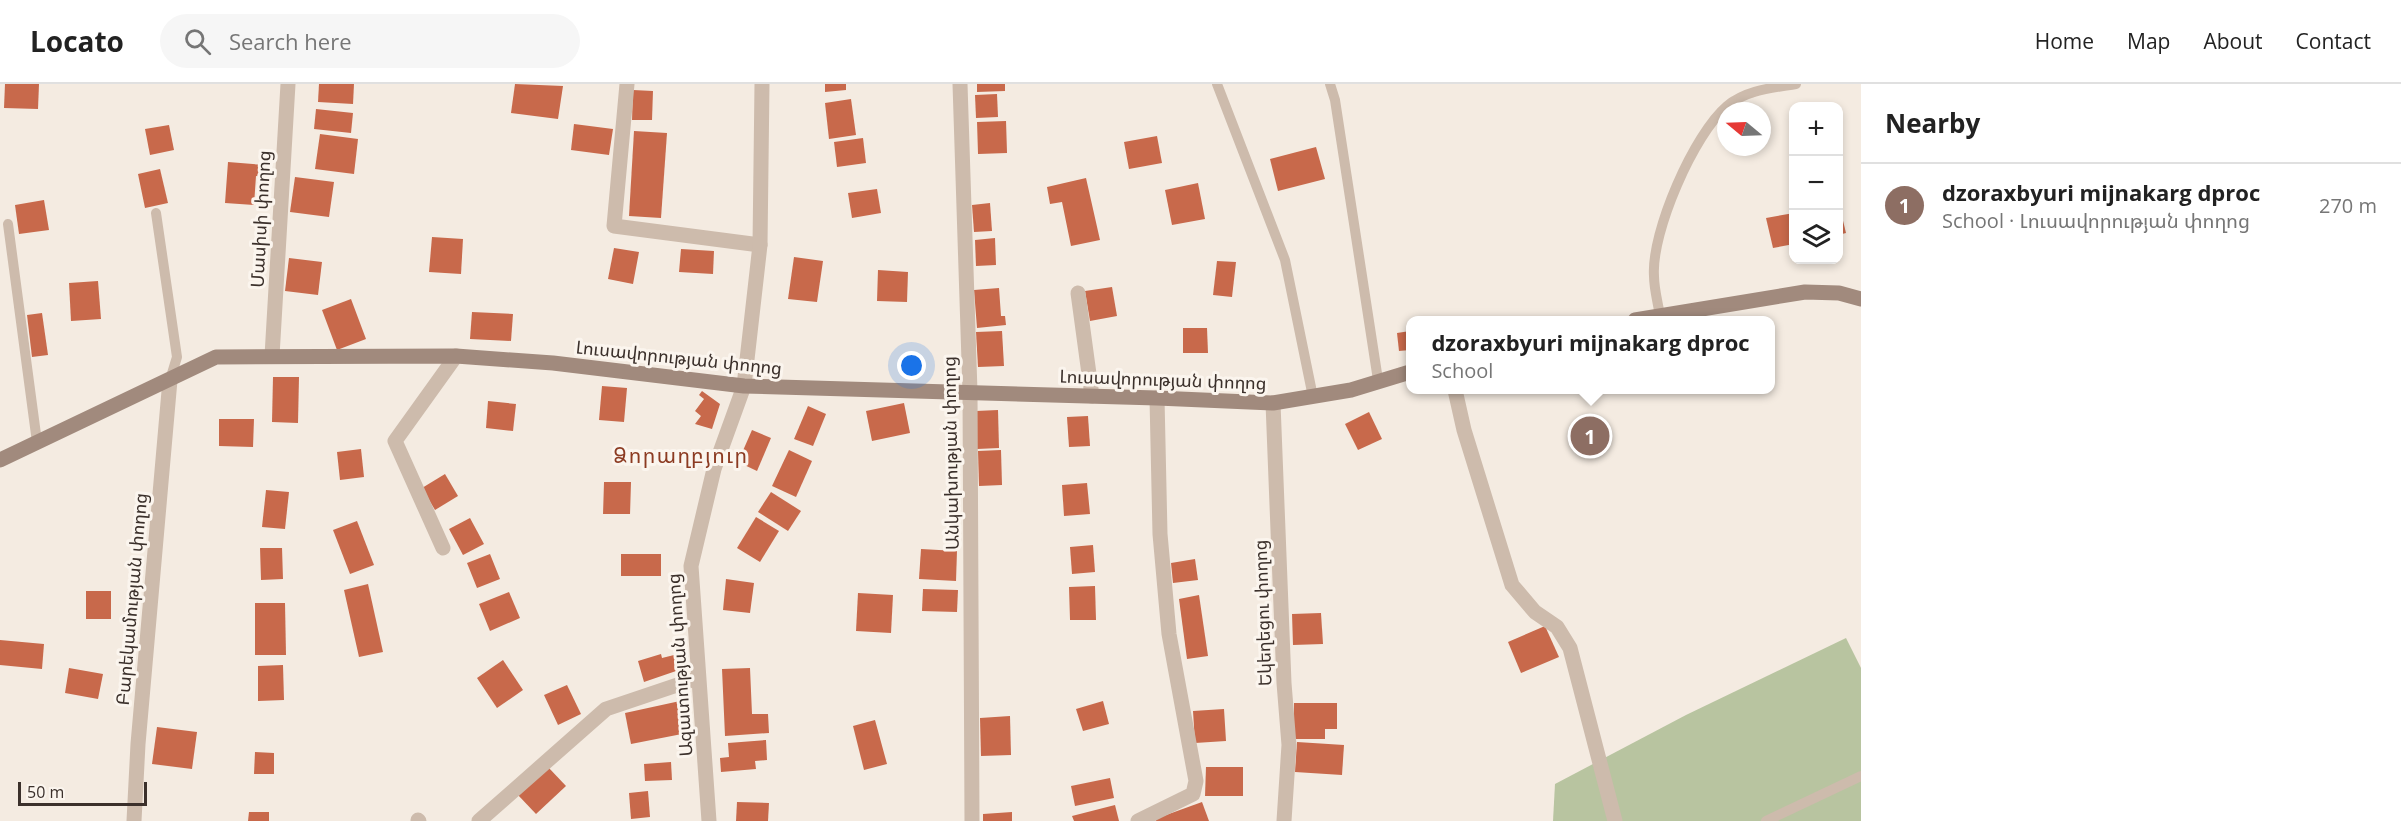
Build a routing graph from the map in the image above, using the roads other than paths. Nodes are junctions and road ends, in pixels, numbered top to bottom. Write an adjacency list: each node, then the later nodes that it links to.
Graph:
1 (288, 84): 15 (street, Մասիսի փողոց)
2 (627, 84): 10 (street)
3 (762, 84): 10 (street, Ազատության փողոց)
4 (960, 84): 20 (street, Անկախության փողոց)
5 (1217, 84): 23 (lane)
6 (1330, 84): 18 (lane)
7 (1796, 84): 13 (lane)
8 (156, 213): 17 (lane)
9 (8, 224): 26 (lane)
10 (760, 245): 19 (street, Ազատության փողոց)
11 (1078, 292): 22 (street)
12 (1861, 299): 13 (main road)
13 (1660, 316)
14 (456, 356): 15 (main road, Լուսավորության փողոց); 19 (main road, Լուսավորության փողոց); 28 (street)
15 (272, 357): 17 (main road, Լուսավորության փողոց)
16 (1406, 373): 18 (main road, Լուսավորության փողոց)
17 (170, 380): 26 (main road, Լուսավորության փողոց); 32 (street, Բարեկամության փողոց)
18 (1378, 380): 23 (main road, Լուսավորության փողոց)
19 (744, 386): 20 (main road, Լուսավորության փողոց); 29 (street, Ազատության փողոց)
20 (970, 392): 22 (main road, Լուսավորության փողոց); 35 (street, Անկախության փողոց)
21 (1456, 394): 38 (street)
22 (1092, 396): 24 (main road, Լուսավորության փողոց)
23 (1313, 397): 25 (main road, Լուսավորության փողոց)
24 (1157, 398): 25 (main road, Լուսավորության փողոց); 36 (street)
25 (1274, 403): 37 (street, Եկեղեցու փողոց)
26 (37, 442): 27 (main road, Լուսավորության փողոց)
27 (0, 460)
28 (443, 548)
29 (698, 678): 33 (street); 34 (street, Ազատության փողոց)
30 (1861, 776): 31 (lane)
31 (1784, 817): 39 (lane)
32 (134, 821)
33 (479, 821)
34 (709, 821)
35 (972, 821)
36 (1138, 821)
37 (1284, 821)
38 (1615, 821)
39 (1766, 821)

